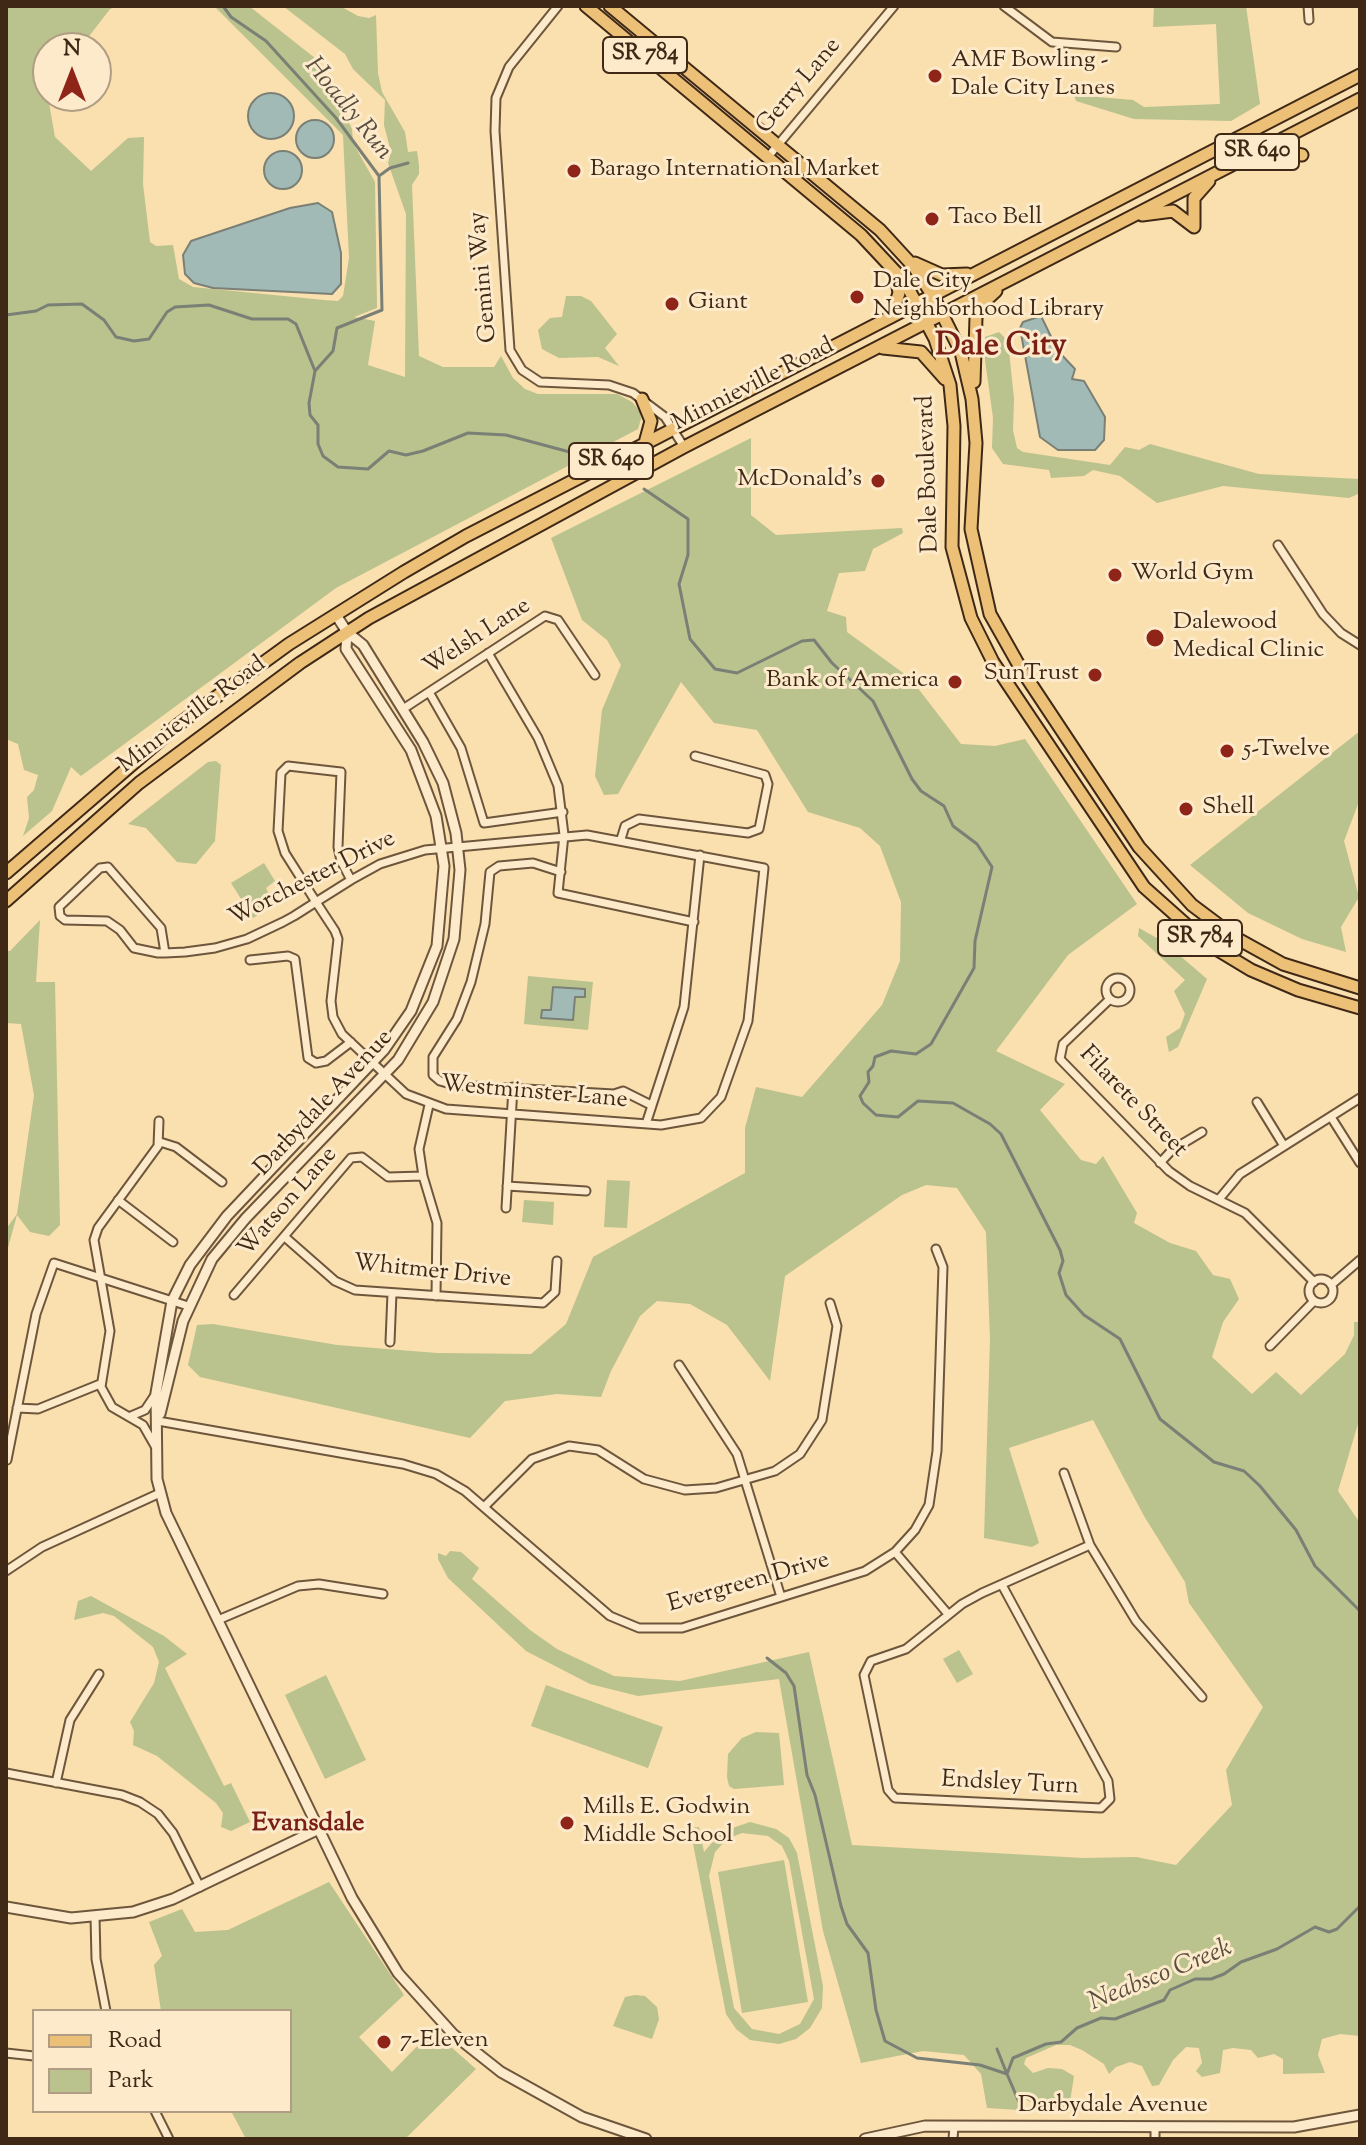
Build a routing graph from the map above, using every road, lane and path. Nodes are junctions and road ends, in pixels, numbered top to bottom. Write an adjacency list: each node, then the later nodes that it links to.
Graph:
1 (558, 6): 28 (street, Gemini Way)
2 (586, 6): 14 (main road, Dale Boulevard / SR 784)
3 (610, 6): 11 (main road, Dale Boulevard / SR 784)
4 (894, 6): 11 (street, Gerry Lane)
5 (1004, 6): 8 (street)
6 (1308, 6): 7 (street)
7 (1309, 20)
8 (1116, 47)
9 (1360, 75): 19 (main road, Minnieville Road / SR 640)
10 (1360, 99): 12 (main road, Minnieville Road / SR 640)
11 (778, 145): 14 (street, Gerry Lane); 17 (main road, Dale Boulevard / SR 784)
12 (1263, 148): 13 (main road); 15 (main road, Minnieville Road / SR 640)
13 (1302, 155)
14 (767, 158): 18 (main road, Dale Boulevard / SR 784)
15 (1219, 171): 16 (main road, Minnieville Road / SR 640); 16 (main road)
16 (1130, 217): 20 (main road, Minnieville Road / SR 640)
17 (908, 259): 19 (main road); 21 (main road, Dale Boulevard / SR 784)
18 (890, 264): 22 (main road, Dale Boulevard / SR 784); 24 (main road)
19 (975, 273): 21 (main road, Minnieville Road / SR 640)
20 (1007, 280): 23 (main road, Minnieville Road / SR 640); 29 (main road)
21 (933, 296): 22 (main road, Minnieville Road / SR 640); 23 (main road, Dale Boulevard / SR 784)
22 (918, 303): 24 (main road, Minnieville Road / SR 640); 25 (main road, Dale Boulevard / SR 784)
23 (944, 313): 25 (main road, Minnieville Road / SR 640); 29 (main road, Dale Boulevard / SR 784)
24 (891, 317): 30 (main road, Minnieville Road / SR 640)
25 (928, 321): 26 (main road, Minnieville Road / SR 640); 27 (main road, Dale Boulevard / SR 784)
26 (879, 348): 27 (main road); 32 (main road, Minnieville Road / SR 640)
27 (950, 385): 59 (main road, Dale Boulevard / SR 784)
28 (642, 399): 30 (street, Gemini Way); 31 (main road)
29 (972, 399): 57 (main road, Dale Boulevard / SR 784)
30 (674, 429): 31 (main road, Minnieville Road / SR 640); 32 (street, Gemini Way)
31 (645, 444): 34 (main road, Minnieville Road / SR 640)
32 (684, 447): 35 (main road, Minnieville Road / SR 640)
33 (1278, 545): 36 (street)
34 (336, 615): 35 (street, Darbydale Avenue); 50 (main road, Minnieville Road / SR 640)
35 (347, 632): 40 (street, Darbydale Avenue); 46 (street, Darbydale Avenue); 52 (main road, Minnieville Road / SR 640)
36 (1360, 645)
37 (488, 653): 38 (street, Welsh Lane); 39 (street, Welsh Lane); 42 (street)
38 (595, 675)
39 (429, 692): 40 (street, Welsh Lane); 42 (street)
40 (403, 709): 45 (street, Darbydale Avenue)
41 (695, 756): 44 (street)
42 (563, 812): 43 (street)
43 (564, 835): 44 (street, Worchester Drive); 45 (street, Worchester Drive); 49 (street)
44 (621, 839): 47 (street, Worchester Drive)
45 (459, 847): 46 (street, Worchester Drive); 62 (street, Darbydale Avenue)
46 (443, 849): 51 (street, Worchester Drive); 61 (street, Darbydale Avenue)
47 (700, 855): 48 (street, Worchester Drive); 54 (street)
48 (764, 868): 71 (street, Westminster Lane)
49 (561, 872): 54 (street); 63 (street)
50 (6, 873)
51 (351, 880): 53 (street, Worchester Drive); 53 (street, Westminster Lane)
52 (6, 901)
53 (316, 902): 55 (street, Worchester Drive); 60 (street, Westminster Lane)
54 (694, 922): 67 (street)
55 (165, 953): 55 (street, Worchester Drive)
56 (250, 960): 60 (street)
57 (1360, 988)
58 (1110, 999): 75 (street, Filarete Street)
59 (1360, 1008)
60 (351, 1042): 61 (street, Westminster Lane)
61 (373, 1063): 62 (street, Westminster Lane); 95 (street, Darbydale Avenue)
62 (385, 1075): 66 (street, Westminster Lane); 98 (street, Darbydale Avenue)
63 (513, 1087): 67 (street); 68 (street)
64 (1360, 1098): 69 (street)
65 (1257, 1102): 74 (street)
66 (429, 1105): 68 (street, Westminster Lane); 77 (street)
67 (651, 1105): 71 (street)
68 (512, 1115): 71 (street, Westminster Lane); 79 (street)
69 (1331, 1117): 74 (street); 76 (street)
70 (159, 1121): 73 (street)
71 (646, 1124)
72 (1202, 1132): 75 (street)
73 (160, 1142): 78 (street); 82 (street)
74 (1284, 1146): 81 (street)
75 (1160, 1163): 81 (street, Filarete Street)
76 (1360, 1163)
77 (423, 1176): 84 (street, Watson Lane); 94 (street)
78 (222, 1182)
79 (507, 1186): 80 (street); 83 (street)
80 (586, 1191)
81 (1220, 1198): 90 (street, Filarete Street)
82 (118, 1200): 85 (street); 89 (street)
83 (506, 1208)
84 (286, 1238): 92 (street, Whitmer Drive); 93 (street, Watson Lane)
85 (173, 1242)
86 (936, 1249): 114 (street, Evergreen Drive)
87 (1360, 1260): 91 (street)
88 (557, 1261): 94 (street, Whitmer Drive)
89 (98, 1277): 95 (street); 102 (street); 104 (street)
90 (1314, 1282): 91 (street); 96 (street)
91 (1331, 1285): 96 (street)
92 (392, 1293): 94 (street, Whitmer Drive); 99 (street)
93 (234, 1295)
94 (436, 1296)
95 (172, 1301): 98 (street); 103 (street, Darbydale Avenue)
96 (1314, 1301): 100 (street)
97 (830, 1303): 110 (street)
98 (188, 1306): 106 (street, Darbydale Avenue)
99 (390, 1342)
100 (1270, 1346)
101 (679, 1365): 110 (street)
102 (100, 1384): 104 (street); 105 (street)
103 (156, 1393): 105 (street); 106 (street, Darbydale Avenue)
104 (17, 1408): 108 (street)
105 (131, 1416): 107 (street)
106 (158, 1421): 107 (street, Darbydale Avenue); 112 (street, Evergreen Drive)
107 (157, 1448): 111 (street, Darbydale Avenue)
108 (7, 1460)
109 (1064, 1473): 113 (street)
110 (747, 1481): 112 (street); 118 (street)
111 (160, 1493): 115 (street); 120 (street, Darbydale Avenue)
112 (484, 1507): 118 (street, Evergreen Drive)
113 (1090, 1545): 116 (street); 122 (street)
114 (895, 1552): 118 (street, Evergreen Drive); 119 (street)
115 (6, 1571)
116 (1002, 1585): 119 (street); 119 (street, Endsley Turn)
117 (383, 1594): 120 (street)
118 (781, 1597)
119 (948, 1614)
120 (218, 1620): 125 (street, Darbydale Avenue)
121 (99, 1674): 124 (street)
122 (1202, 1697)
123 (6, 1773): 124 (street)
124 (56, 1783): 126 (street)
125 (319, 1829): 126 (street); 136 (street, Darbydale Avenue)
126 (200, 1887): 128 (street)
127 (6, 1907): 128 (street)
128 (95, 1917): 129 (street)
129 (106, 2009)
130 (6, 2053): 131 (street)
131 (32, 2056)
132 (156, 2113): 137 (street)
133 (1360, 2115): 135 (street, Darbydale Avenue)
134 (954, 2126): 135 (street, Darbydale Avenue); 138 (street, Darbydale Avenue); 139 (street)
135 (1155, 2127): 140 (street)
136 (640, 2138)
137 (169, 2139)
138 (865, 2139)
139 (953, 2139)
140 (1155, 2139)

